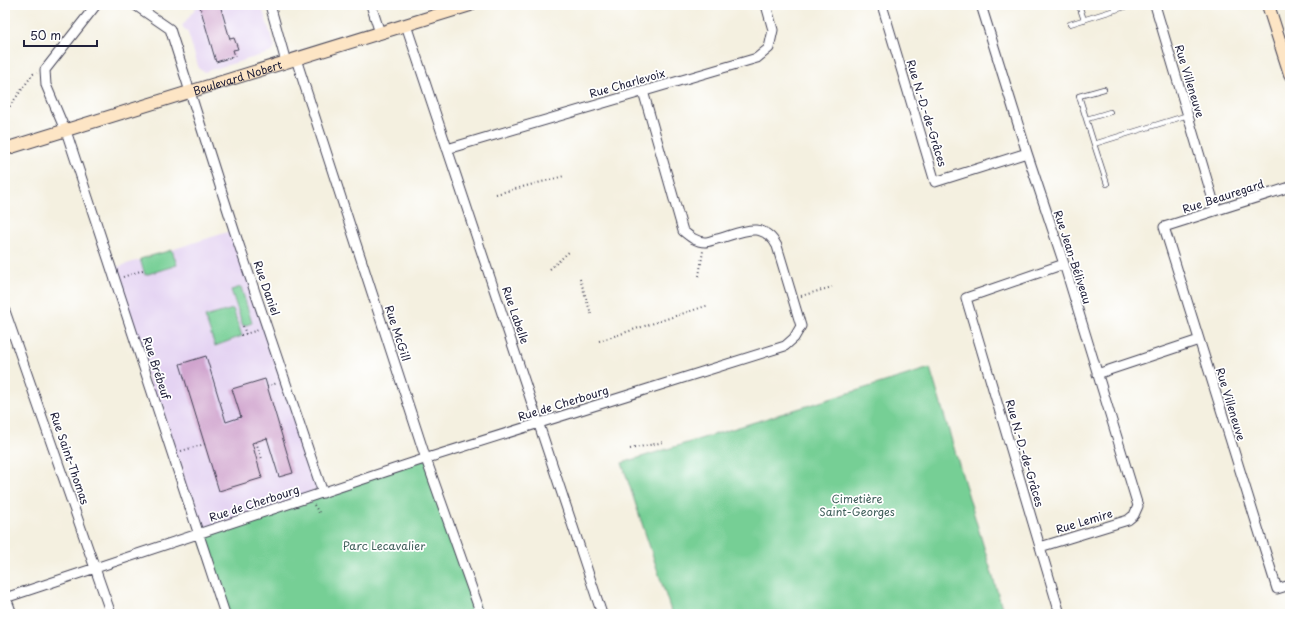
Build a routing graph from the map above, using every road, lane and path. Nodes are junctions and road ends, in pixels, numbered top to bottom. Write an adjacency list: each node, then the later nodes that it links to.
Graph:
1 (96, 5): 18 (street)
2 (135, 5): 21 (street, Rue Daniel)
3 (270, 5): 17 (street, Rue McGill)
4 (371, 5): 16 (street)
5 (470, 5): 15 (street, Boulevard Nobert)
6 (766, 5): 22 (street, Rue Charlevoix)
7 (882, 5): 31 (street, Rue N.-D.-de-Grâces)
8 (981, 5): 31 (street, Rue Jean-Béliveau)
9 (1079, 5): 13 (lane)
10 (1131, 5): 13 (lane)
11 (1155, 5): 25 (street, Rue Villeneuve)
12 (1268, 5): 19 (street)
13 (1084, 20): 14 (lane)
14 (1070, 24)
15 (406, 25): 16 (street, Boulevard Nobert); 30 (street, Rue Labelle)
16 (380, 33): 17 (street, Boulevard Nobert)
17 (291, 60): 21 (street, Boulevard Nobert); 65 (street, Rue McGill)
18 (45, 70): 24 (path); 27 (street, Rue Brébeuf)
19 (1290, 74)
20 (1104, 89): 26 (lane)
21 (190, 91): 27 (street, Boulevard Nobert); 52 (street, Rue Daniel)
22 (643, 91): 30 (street, Rue Charlevoix); 38 (street)
23 (1110, 112): 26 (lane)
24 (5, 113)
25 (1188, 115): 28 (lane); 36 (street, Rue Villeneuve)
26 (1087, 119): 28 (lane)
27 (65, 130): 29 (street, Boulevard Nobert); 45 (street, Rue Brébeuf)
28 (1094, 144): 33 (lane)
29 (5, 149)
30 (447, 149): 58 (street, Rue Labelle)
31 (1027, 153): 40 (street, Rue Jean-Béliveau)
32 (564, 176): 35 (path)
33 (1107, 184)
34 (1290, 187): 36 (street, Rue Beauregard)
35 (496, 194)
36 (1216, 210): 37 (street, Rue Beauregard)
37 (1164, 227): 55 (street, Rue Villeneuve)
38 (704, 242): 43 (path); 47 (street, Rue de Cherbourg)
39 (570, 251): 41 (path)
40 (1064, 264): 57 (street, Rue Jean-Béliveau); 69 (street, Rue N.-D.-de-Grâces)
41 (550, 269)
42 (143, 270): 45 (path)
43 (700, 276)
44 (580, 279): 50 (path)
45 (115, 280): 63 (street, Rue Brébeuf)
46 (832, 287): 47 (path)
47 (793, 299): 58 (street, Rue de Cherbourg)
48 (709, 305): 56 (path)
49 (5, 311): 70 (street, Rue Saint-Thomas)
50 (591, 314)
51 (243, 326): 53 (path)
52 (267, 327): 53 (path); 66 (street, Rue Daniel)
53 (246, 334): 54 (path)
54 (241, 335)
55 (1199, 340): 57 (street); 71 (street, Rue Villeneuve)
56 (599, 341)
57 (1097, 374): 67 (street, Rue Jean-Béliveau)
58 (539, 423): 65 (street, Rue de Cherbourg); 77 (street, Rue Labelle)
59 (256, 442): 64 (path)
60 (664, 442): 62 (path)
61 (205, 444): 63 (path)
62 (630, 449)
63 (172, 454): 68 (street, Rue Brébeuf)
64 (262, 459)
65 (426, 459): 66 (street, Rue de Cherbourg); 76 (street, Rue McGill)
66 (323, 493): 68 (street, Rue de Cherbourg)
67 (1134, 515): 69 (street, Rue Lemire)
68 (199, 534): 70 (street, Rue de Cherbourg); 75 (street, Rue Brébeuf)
69 (1040, 547): 78 (street, Rue N.-D.-de-Grâces)
70 (95, 568): 72 (street, Rue de Cherbourg); 74 (street, Rue Saint-Thomas)
71 (1290, 585)
72 (5, 597): 73 (street)
73 (12, 614)
74 (111, 614)
75 (225, 614)
76 (481, 614)
77 (602, 614)
78 (1060, 614)

